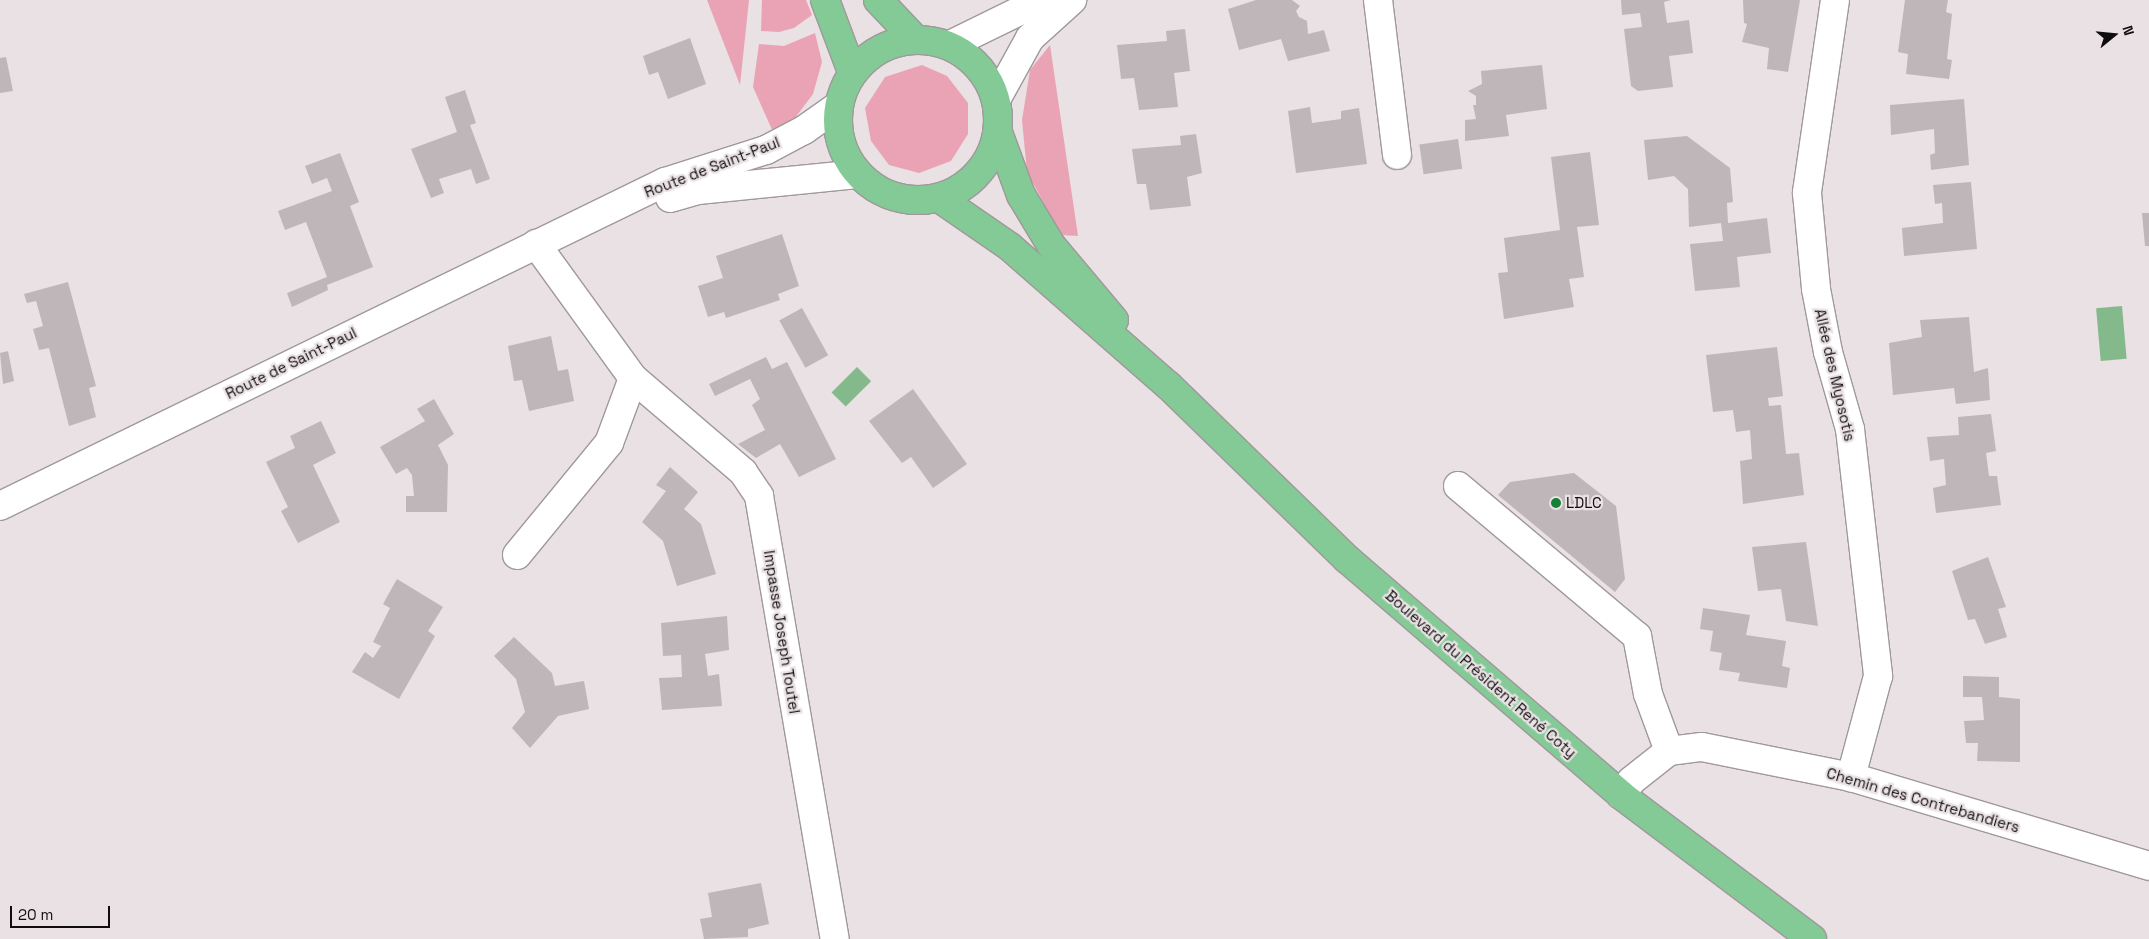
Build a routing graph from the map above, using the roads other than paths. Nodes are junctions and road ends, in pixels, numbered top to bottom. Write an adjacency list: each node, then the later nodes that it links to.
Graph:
1 (825, 0): 9 (main road)
2 (878, 0): 7 (main road)
3 (1042, 0): 8 (street)
4 (1072, 0): 10 (street)
5 (1378, 0): 13 (street)
6 (1834, 0): 24 (street, Allée des Myosotis)
7 (915, 38): 8 (main road); 9 (main road)
8 (950, 45): 10 (main road)
9 (852, 72): 11 (main road)
10 (997, 98): 12 (main road)
11 (838, 106): 14 (main road); 16 (street, Route de Saint-Paul)
12 (999, 135): 15 (main road); 19 (main road, Boulevard du Président René Coty)
13 (1398, 155)
14 (857, 174): 15 (main road); 16 (street, Route de Saint-Paul)
15 (939, 198): 19 (main road, Boulevard du Président René Coty)
16 (581, 221): 17 (street, Route de Saint-Paul)
17 (536, 244): 18 (street, Impasse Joseph Toutel); 21 (street, Route de Saint-Paul)
18 (633, 378): 22 (street); 27 (street, Impasse Joseph Toutel)
19 (1170, 386): 25 (main road, Boulevard du Président René Coty)
20 (1458, 486): 23 (street)
21 (0, 506)
22 (517, 555)
23 (1669, 751): 24 (street, Chemin des Contrebandiers); 25 (street)
24 (1851, 777): 26 (street, Chemin des Contrebandiers)
25 (1621, 795): 28 (main road, Boulevard du Président René Coty)
26 (2149, 866)
27 (835, 939)
28 (1812, 939)

